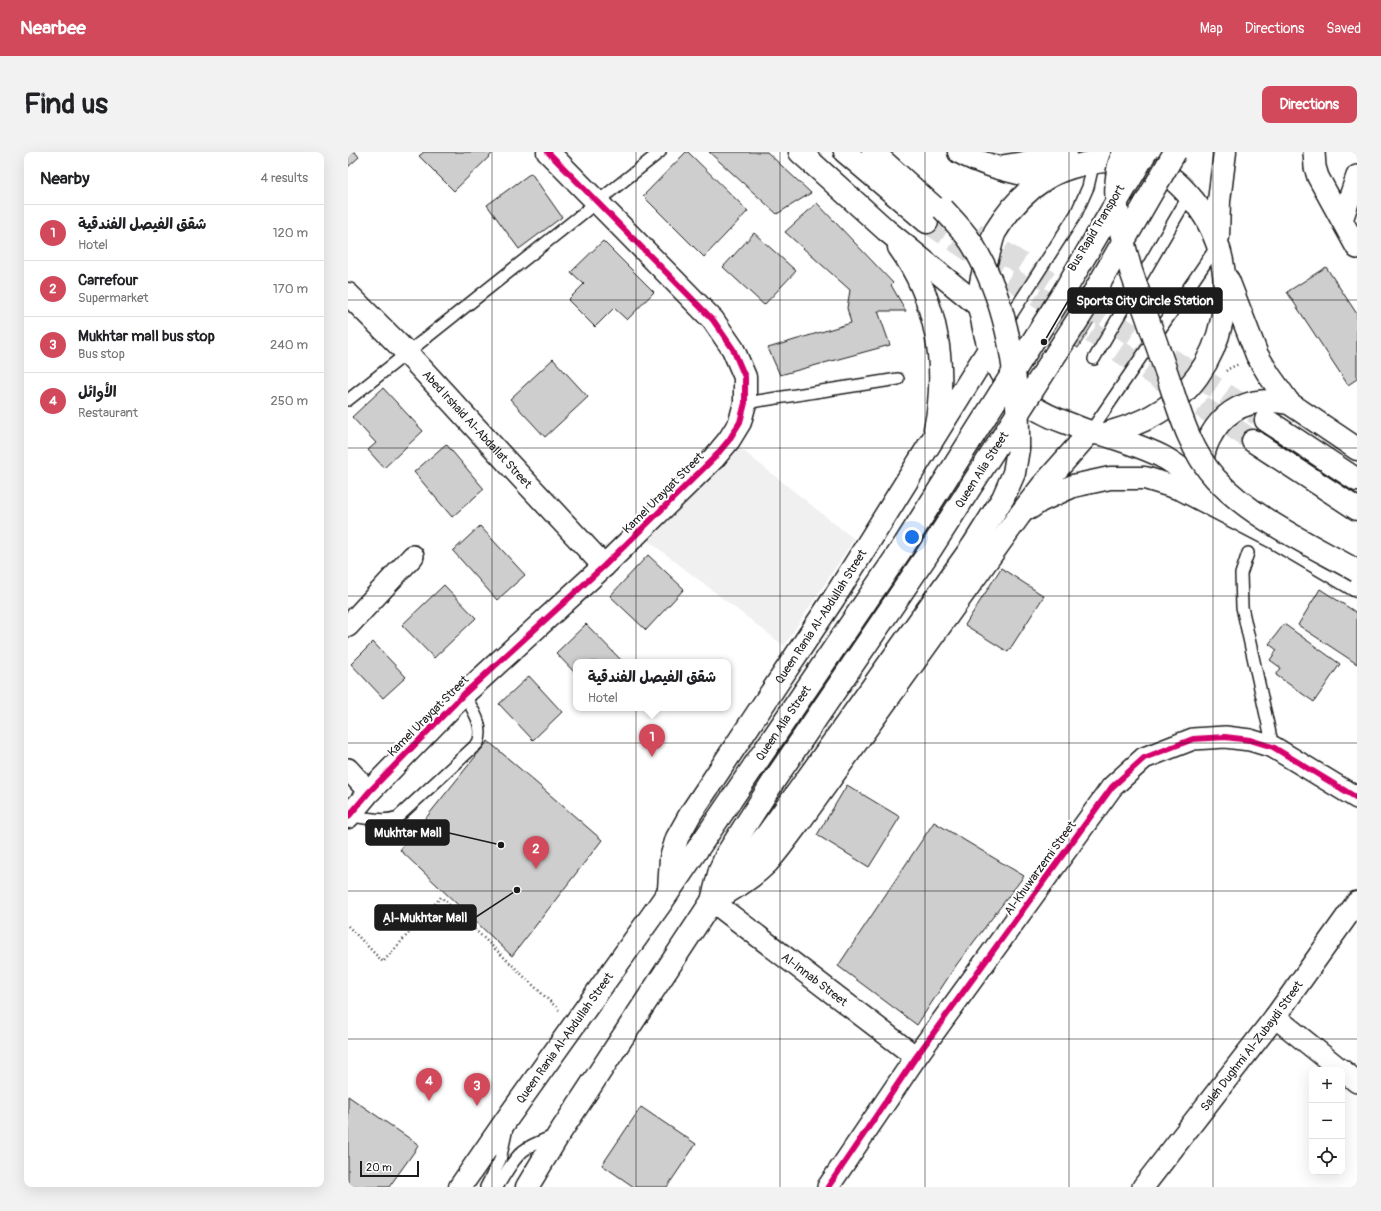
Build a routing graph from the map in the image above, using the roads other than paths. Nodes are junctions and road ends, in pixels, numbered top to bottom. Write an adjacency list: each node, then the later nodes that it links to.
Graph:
1 (548, 152): 19 (main road, Kamel Urayqat Street)
2 (660, 152): 19 (lane)
3 (800, 152): 21 (main road)
4 (845, 152): 5 (main road)
5 (873, 152)
6 (882, 152): 59 (main road, bridge)
7 (959, 152): 15 (main road)
8 (1066, 152): 15 (main road)
9 (1124, 152): 48 (main road, bridge)
10 (1146, 152): 53 (main road, Queen Alia Street, bridge)
11 (1175, 152): 59 (main road, Queen Alia Street, bridge)
12 (1225, 152): 22 (main road)
13 (1314, 152): 20 (street)
14 (1096, 157): 17 (main road); 18 (main road); 27 (lane)
15 (996, 168): 17 (main road)
16 (1357, 176): 20 (street)
17 (1044, 179): 26 (main road)
18 (1189, 195): 22 (main road); 29 (lane); 31 (lane, Bus Rapid Transport)
19 (598, 202): 28 (lane); 33 (main road, Kamel Urayqat Street)
20 (1342, 220): 23 (street)
21 (886, 230): 26 (main road); 37 (main road)
22 (1218, 245): 24 (main road); 36 (lane)
23 (1357, 248)
24 (1223, 266): 34 (main road); 36 (main road)
25 (348, 294): 28 (main road, Abed Irshaid Al-Abdallat Street)
26 (979, 306): 27 (main road)
27 (989, 349): 31 (main road); 37 (main road, Queen Rania Al-Abdullah Street)
28 (408, 353): 32 (lane); 47 (main road, Abed Irshaid Al-Abdallat Street)
29 (1094, 359)
30 (898, 379): 33 (lane)
31 (1013, 392): 36 (main road)
32 (348, 400)
33 (745, 403): 47 (main road, Kamel Urayqat Street)
34 (1289, 403): 39 (main road); 41 (main road)
35 (1266, 420): 40 (main road)
36 (1096, 433): 41 (main road); 43 (main road)
37 (933, 441): 58 (main road, Queen Rania Al-Abdullah Street)
38 (1253, 441): 42 (main road)
39 (1357, 449)
40 (1357, 480)
41 (1209, 491): 44 (main road)
42 (1357, 509)
43 (1019, 516): 44 (main road); 59 (main road)
44 (1276, 539): 49 (main road)
45 (1248, 554): 52 (lane)
46 (413, 556): 50 (street)
47 (604, 566): 51 (main road, Kamel Urayqat Street)
48 (1357, 571)
49 (1357, 586)
50 (348, 626)
51 (464, 694): 55 (main road, Kamel Urayqat Street); 57 (lane)
52 (1274, 747): 56 (street, Al-Khuwarzemi Street); 62 (street, Al-Khuwarzemi Street)
53 (754, 766): 58 (main road, Queen Rania Al-Abdullah Street)
54 (348, 769): 55 (street)
55 (369, 792): 57 (main road, Kamel Urayqat Street)
56 (1357, 798)
57 (348, 816)
58 (669, 890): 66 (main road, Queen Rania Al-Abdullah Street)
59 (712, 901): 62 (street, Al-Innab Street); 67 (main road)
60 (1357, 902): 61 (street, Saleh Dughmi Al-Zubaydi Street)
61 (1275, 1017): 63 (street); 73 (street, Saleh Dughmi Al-Zubaydi Street)
62 (916, 1057): 72 (street, Al-Khuwarzemi Street)
63 (1338, 1067)
64 (1345, 1072): 65 (street)
65 (1357, 1082)
66 (509, 1116): 68 (main road, Queen Rania Al-Abdullah Street); 69 (lane)
67 (559, 1134): 70 (lane); 71 (main road)
68 (460, 1187)
69 (486, 1187)
70 (497, 1187)
71 (527, 1187)
72 (828, 1187)
73 (1143, 1187)

